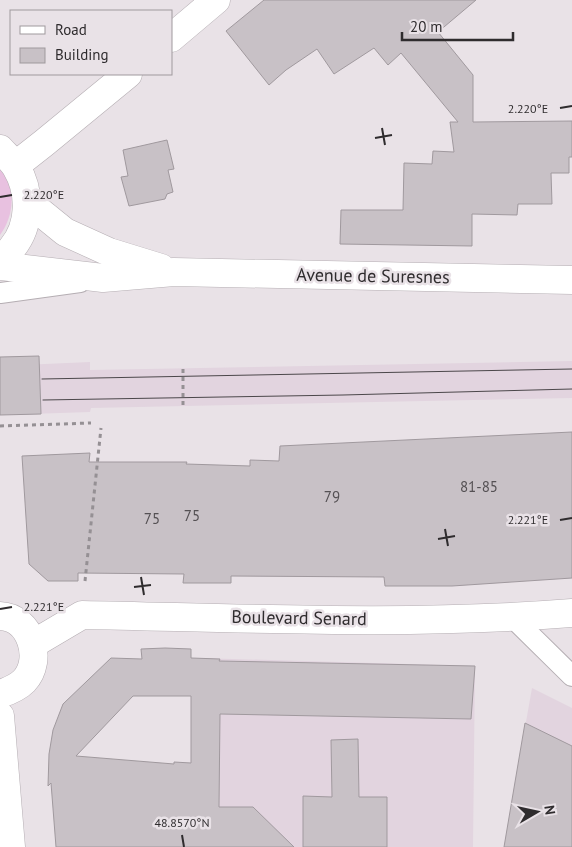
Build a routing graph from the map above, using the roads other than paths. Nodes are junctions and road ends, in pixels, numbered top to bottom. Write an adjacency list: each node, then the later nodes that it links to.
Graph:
1 (216, 0): 2 (street)
2 (172, 37)
3 (127, 75): 4 (street)
4 (8, 157): 5 (street)
5 (28, 202): 6 (street); 8 (street, Avenue de Suresnes)
6 (0, 259)
7 (0, 266): 9 (street, Avenue de Suresnes)
8 (174, 272): 9 (street, Avenue de Suresnes); 10 (street, Avenue de Suresnes)
9 (103, 278): 11 (lane, Avenue de Suresnes)
10 (572, 280)
11 (0, 293)
12 (572, 613): 14 (street, Boulevard Senard)
13 (0, 616): 15 (street)
14 (513, 618): 15 (street, Boulevard Senard); 16 (lane)
15 (33, 644): 17 (street)
16 (572, 676)
17 (0, 694)
18 (0, 716): 19 (street)
19 (11, 847)

